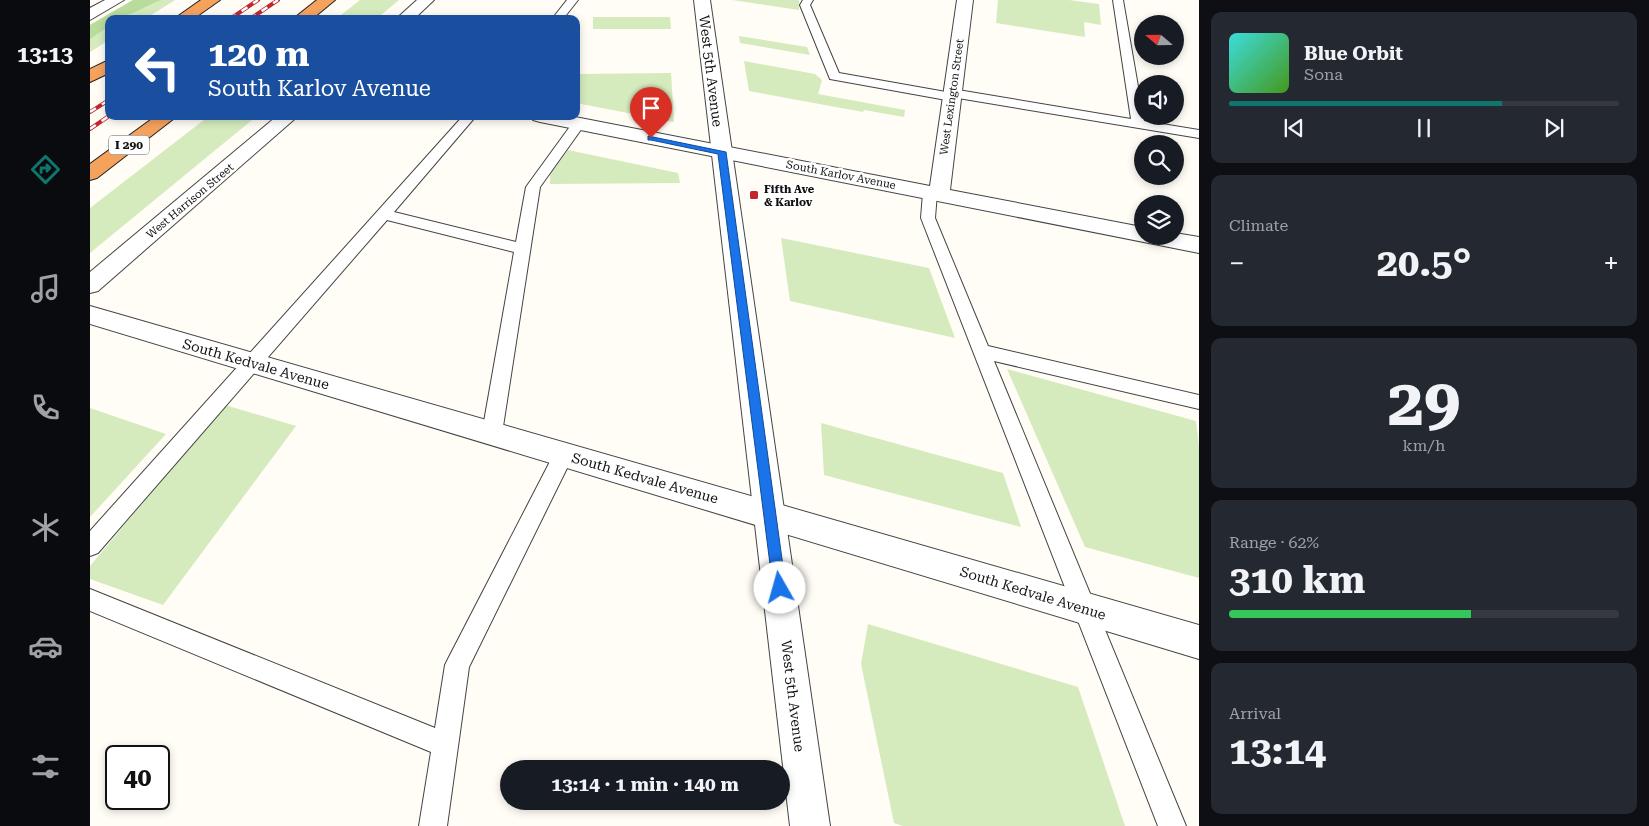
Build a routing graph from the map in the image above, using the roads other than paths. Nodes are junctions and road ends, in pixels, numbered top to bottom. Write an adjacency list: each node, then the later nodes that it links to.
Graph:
1 (116, 0): 10 (street)
2 (212, 0): 11 (highway)
3 (327, 0): 12 (highway)
4 (426, 0): 13 (street)
5 (574, 0): 14 (lane)
6 (702, 0): 27 (street, West 5th Avenue)
7 (808, 0): 17 (lane)
8 (965, 0): 17 (street, West Lexington Street)
9 (1118, 0): 18 (lane)
10 (90, 15)
11 (188, 15)
12 (306, 15)
13 (409, 15)
14 (561, 15)
15 (105, 68): 16 (highway)
16 (90, 77)
17 (952, 95): 23 (lane); 29 (street, West Lexington Street)
18 (1134, 99)
19 (163, 120): 28 (highway, I 290)
20 (284, 120): 35 (street, West Harrison Street)
21 (466, 120): 30 (lane)
22 (560, 120): 24 (street, South Karlov Avenue)
23 (1134, 123)
24 (580, 124): 27 (street, South Karlov Avenue); 34 (lane)
25 (1144, 125): 26 (lane)
26 (1199, 134)
27 (722, 152): 29 (street, South Karlov Avenue); 42 (street, West 5th Avenue)
28 (90, 174)
29 (935, 193): 31 (street, South Karlov Avenue); 37 (lane)
30 (384, 214): 34 (lane); 38 (lane)
31 (1134, 232)
32 (1184, 242): 33 (street)
33 (1199, 245)
34 (523, 249): 40 (lane)
35 (90, 285)
36 (90, 315): 38 (street, South Kedvale Avenue)
37 (983, 352): 39 (lane); 45 (lane)
38 (253, 363): 40 (street, South Kedvale Avenue); 43 (lane)
39 (1199, 402)
40 (492, 434): 41 (street, South Kedvale Avenue)
41 (564, 454): 42 (street, South Kedvale Avenue); 47 (lane)
42 (770, 515): 45 (street, South Kedvale Avenue); 49 (street, West 5th Avenue)
43 (90, 546)
44 (90, 600): 47 (lane)
45 (1085, 608): 46 (street, South Kedvale Avenue); 50 (lane)
46 (1199, 642)
47 (445, 745): 48 (lane)
48 (434, 826)
49 (810, 826)
50 (1172, 826)

